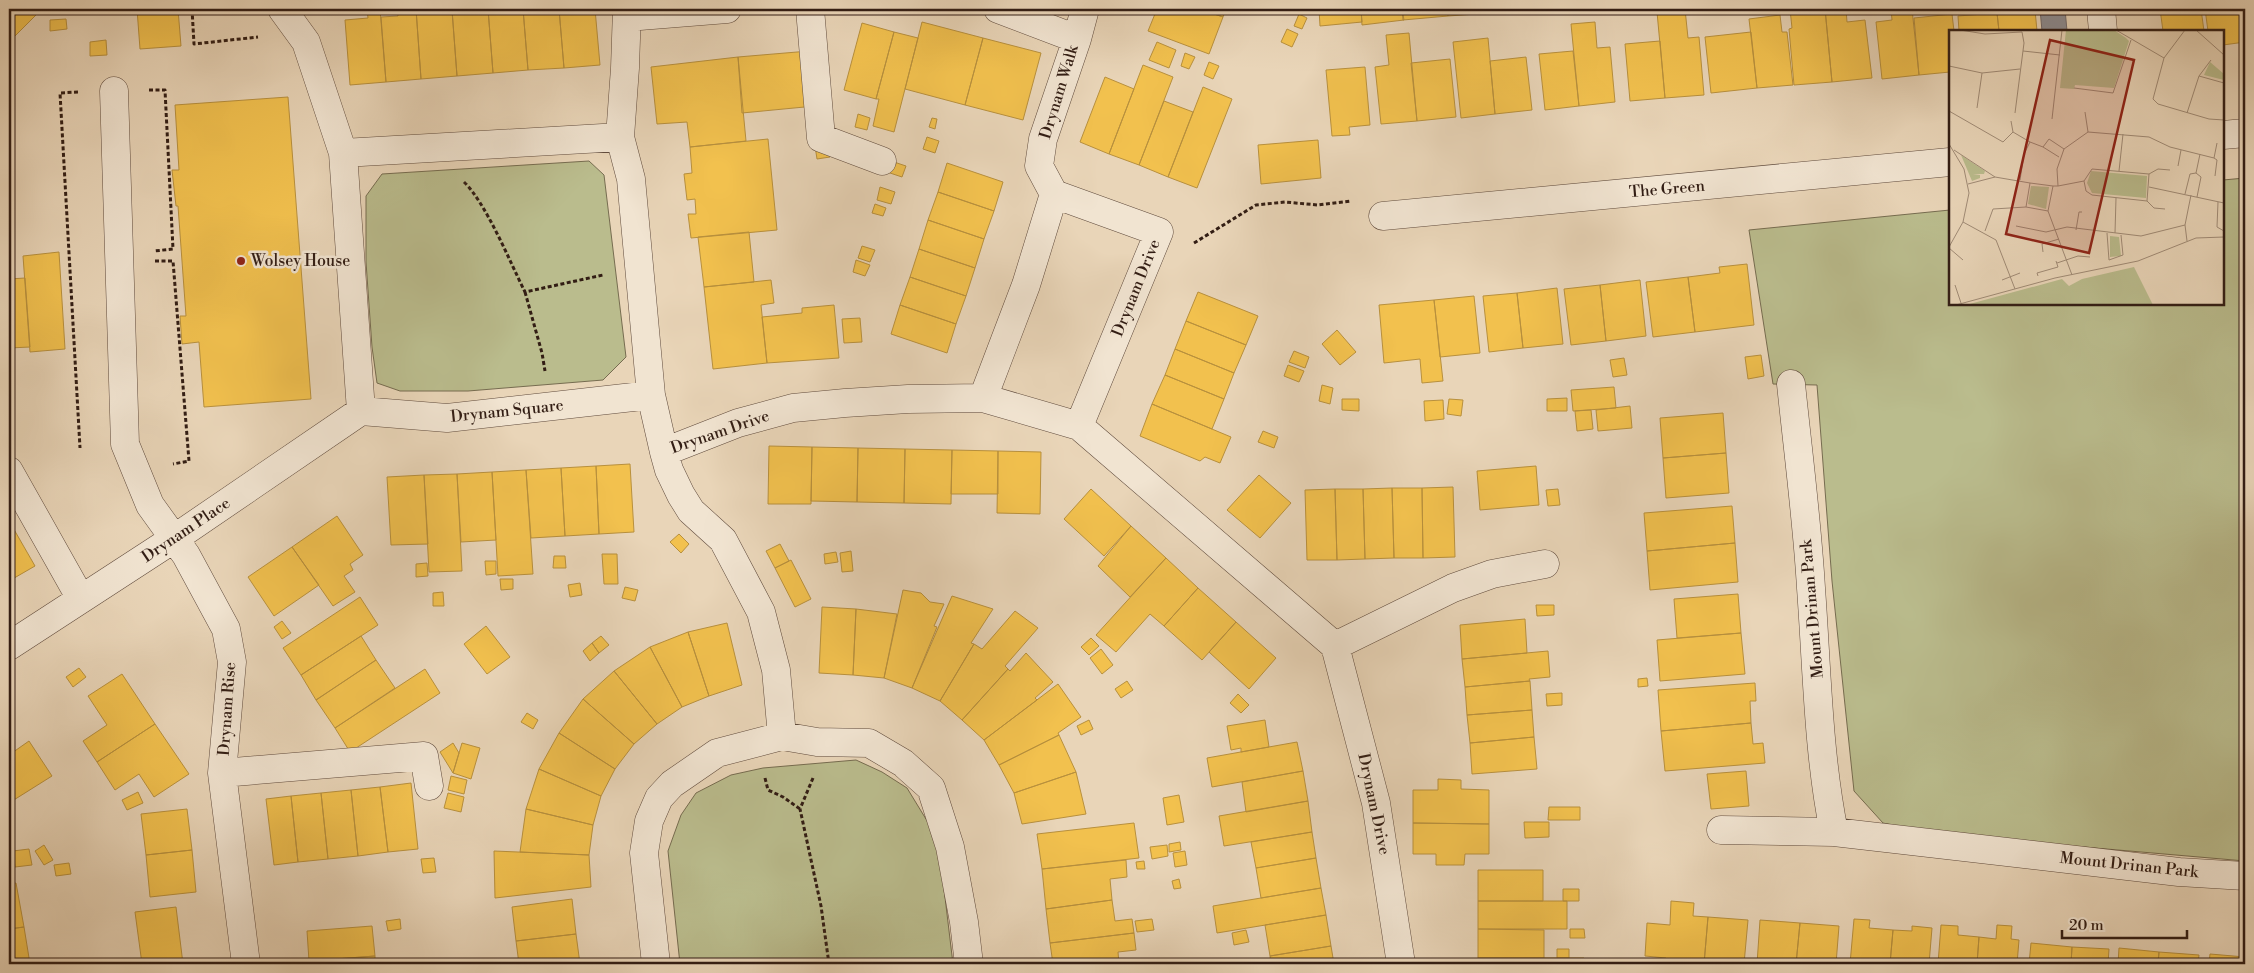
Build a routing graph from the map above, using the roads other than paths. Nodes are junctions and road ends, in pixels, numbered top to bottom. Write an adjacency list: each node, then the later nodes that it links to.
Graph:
1 (282, 9): 14 (street)
2 (727, 9): 7 (street)
3 (810, 9): 15 (street)
4 (998, 9): 9 (street, Drynam Walk)
5 (1085, 9): 9 (street)
6 (2101, 9): 8 (street)
7 (627, 13): 13 (street)
8 (2103, 30)
9 (1077, 39): 17 (street, Drynam Walk)
10 (114, 92): 26 (street)
11 (2245, 133): 12 (street)
12 (2224, 135)
13 (620, 137): 14 (street); 20 (street)
14 (343, 153): 22 (street)
15 (882, 161)
16 (1949, 162): 18 (street, The Green)
17 (1054, 194): 21 (street); 23 (street, Drynam Drive)
18 (1383, 216)
19 (1791, 384): 35 (street, Mount Drinan Park)
20 (650, 395): 22 (street, Drynam Square); 24 (street, Drynam Drive)
21 (983, 398): 23 (street, Drynam Drive); 24 (street, Drynam Drive)
22 (361, 411): 26 (street, Drynam Place)
23 (1080, 426): 30 (street, Drynam Drive)
24 (664, 452): 31 (street)
25 (9, 471): 28 (street)
26 (175, 538): 28 (street, Drynam Place); 32 (street, Drynam Rise)
27 (1545, 564): 30 (street)
28 (81, 599): 29 (street, Drynam Place)
29 (9, 646)
30 (1335, 646): 40 (street, Drynam Drive)
31 (769, 740): 38 (street); 39 (street)
32 (222, 773): 33 (street, Drynam Rise); 37 (street, Drynam Rise)
33 (429, 786)
34 (1721, 830): 35 (street, Mount Drinan Park)
35 (1834, 832): 36 (street, Mount Drinan Park)
36 (2245, 876)
37 (246, 964)
38 (656, 964)
39 (969, 964)
40 (1401, 964)

